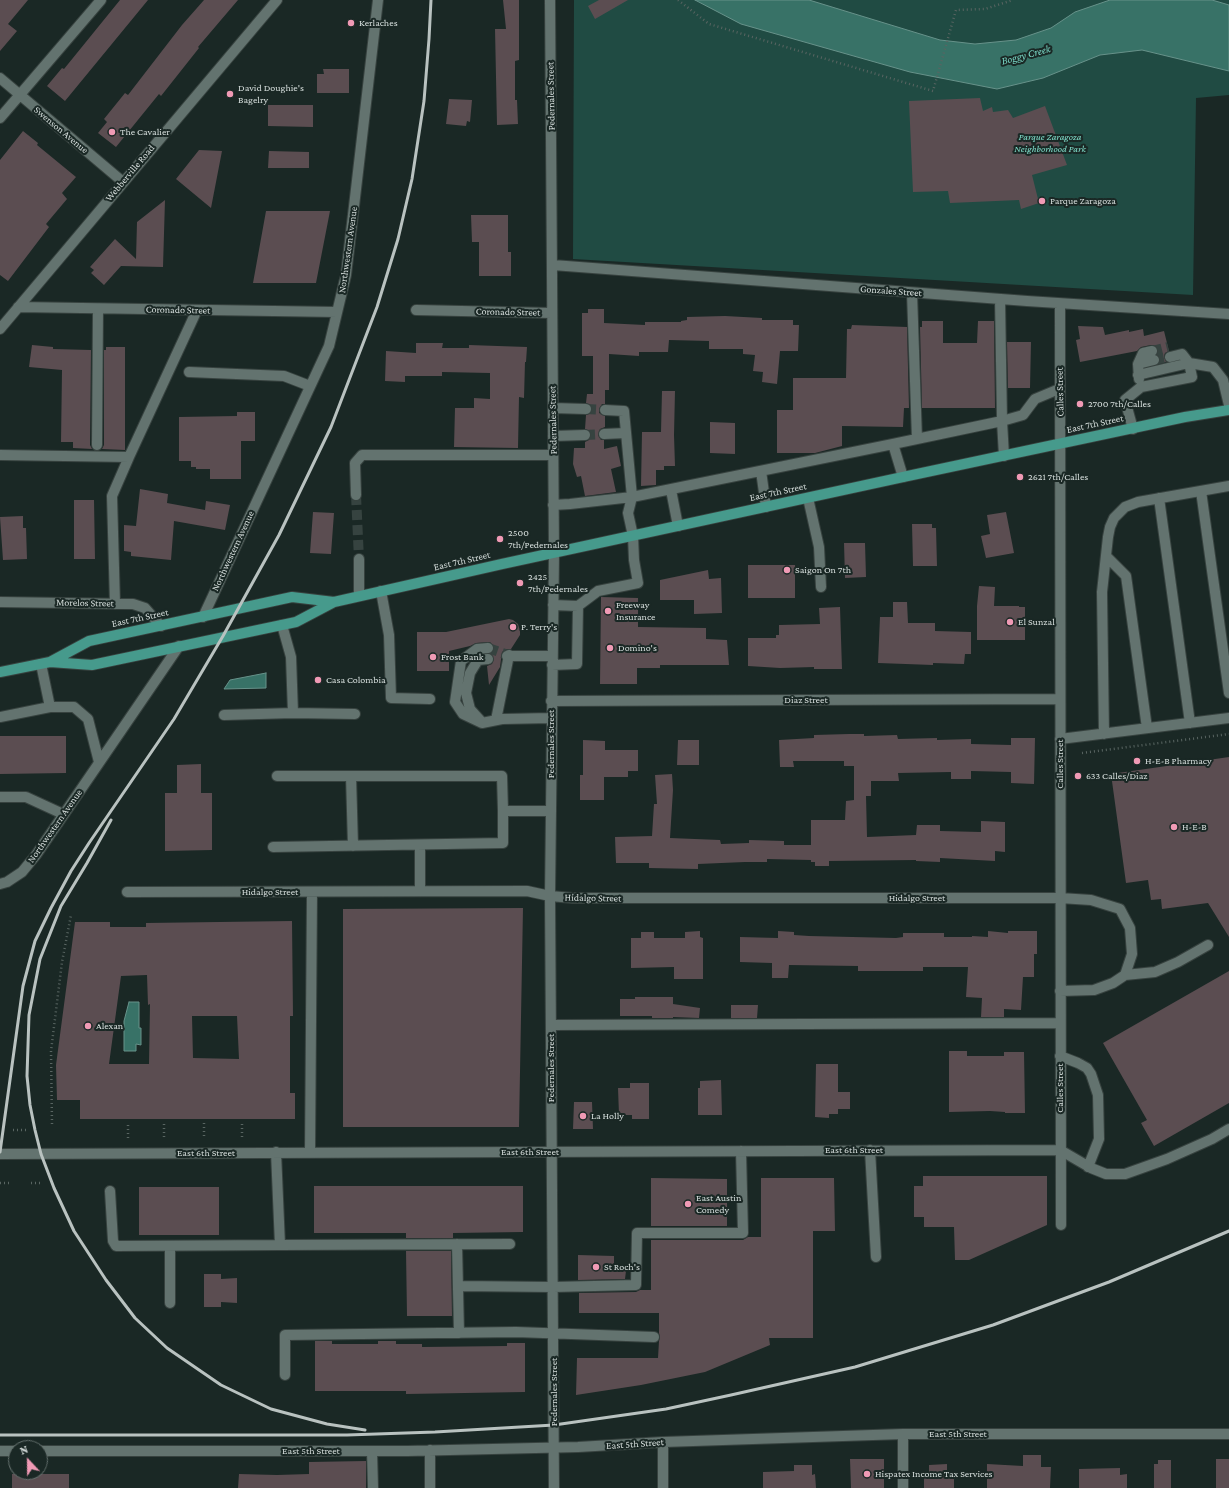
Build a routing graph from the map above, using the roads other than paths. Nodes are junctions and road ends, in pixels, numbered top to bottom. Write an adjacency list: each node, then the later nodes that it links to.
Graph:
1 (101, 0): 6 (street)
2 (277, 0): 8 (street, Webberville Road)
3 (378, 0): 17 (street, Northwestern Avenue)
4 (550, 0): 9 (street, Pedernales Street)
5 (0, 78): 6 (street, Swenson Avenue)
6 (20, 95): 7 (street); 8 (street, Swenson Avenue)
7 (0, 118)
8 (123, 182): 13 (street, Webberville Road)
9 (553, 265): 10 (street, Gonzales Street); 18 (street, Pedernales Street)
10 (912, 292): 11 (street, Gonzales Street); 40 (street)
11 (1000, 299): 12 (street, Gonzales Street); 34 (street)
12 (1060, 304): 19 (street, Gonzales Street); 28 (street, Calles Street)
13 (18, 307): 14 (street, Coronado Street); 20 (street, Webberville Road)
14 (98, 309): 15 (street, Coronado Street); 43 (street)
15 (197, 310): 17 (street, Coronado Street); 47 (street)
16 (416, 310): 18 (street, Coronado Street)
17 (337, 312): 26 (street, Northwestern Avenue)
18 (552, 313): 30 (street, Pedernales Street)
19 (1229, 314)
20 (0, 328)
21 (1169, 352): 23 (street)
22 (1153, 356): 24 (street)
23 (1189, 363): 24 (street); 27 (street); 29 (street)
24 (1138, 369): 27 (street)
25 (189, 372): 26 (street)
26 (310, 386): 72 (street, Northwestern Avenue)
27 (1141, 387): 35 (street)
28 (1059, 389): 34 (street); 42 (street, Calles Street)
29 (1229, 405)
30 (553, 408): 31 (street); 39 (street, Pedernales Street)
31 (586, 409)
32 (605, 410): 36 (street)
33 (1229, 410): 35 (main road, East 7th Street)
34 (1002, 421): 40 (street); 46 (street)
35 (1133, 429): 42 (main road, East 7th Street)
36 (626, 433): 37 (street); 54 (street)
37 (604, 434)
38 (585, 435): 39 (street)
39 (553, 436): 45 (street, Pedernales Street)
40 (917, 440): 41 (street)
41 (893, 444): 48 (street); 49 (street)
42 (1060, 444): 46 (main road, East 7th Street); 83 (street, Calles Street)
43 (98, 445)
44 (0, 455): 47 (street)
45 (553, 455): 53 (street); 57 (street, Pedernales Street)
46 (1004, 456): 49 (main road, East 7th Street)
47 (128, 457): 69 (street)
48 (760, 470): 51 (street); 58 (street)
49 (903, 478): 55 (main road, East 7th Street)
50 (1229, 486): 52 (street)
51 (671, 490): 54 (street); 59 (street)
52 (1201, 491): 56 (street); 81 (street)
53 (356, 494)
54 (632, 497): 57 (street); 60 (street)
55 (808, 498): 58 (main road, East 7th Street); 64 (street)
56 (1159, 498): 62 (street); 93 (street)
57 (554, 505): 61 (street, Pedernales Street)
58 (766, 507): 59 (main road, East 7th Street)
59 (678, 526): 60 (main road, East 7th Street)
60 (633, 536): 61 (main road, East 7th Street); 71 (street)
61 (554, 553): 65 (main road, East 7th Street); 70 (street, Pedernales Street)
62 (1106, 556): 95 (street); 96 (street)
63 (359, 559): 66 (street)
64 (821, 587)
65 (381, 591): 66 (main road, East 7th Street); 82 (street)
66 (359, 596): 68 (main road, East 7th Street)
67 (0, 602): 69 (street, Morelos Street)
68 (334, 602): 72 (main road, East 7th Street); 73 (main road, East 7th Street)
69 (115, 604): 74 (street, Morelos Street)
70 (553, 605): 71 (street); 78 (street, Pedernales Street)
71 (578, 606): 78 (street)
72 (203, 617): 74 (main road, East 7th Street)
73 (282, 625): 75 (main road, East 7th Street); 86 (street)
74 (161, 626): 79 (main road, East 7th Street)
75 (179, 646): 79 (main road, East 7th Street); 98 (street, Northwestern Avenue)
76 (488, 648): 94 (street)
77 (488, 659): 94 (street)
78 (552, 660): 84 (street, Pedernales Street); 92 (street)
79 (46, 663): 80 (main road, East 7th Street); 85 (street)
80 (0, 672)
81 (1229, 693)
82 (430, 699)
83 (1060, 699): 84 (street, Diaz Street); 97 (street, Calles Street)
84 (551, 701): 90 (street, Pedernales Street)
85 (50, 707): 89 (street); 98 (street)
86 (293, 713): 87 (street); 88 (street)
87 (355, 714)
88 (224, 715)
89 (0, 717)
90 (551, 718): 92 (street); 102 (street, Pedernales Street)
91 (1229, 718): 93 (street)
92 (496, 720): 94 (street)
93 (1190, 723): 95 (street)
94 (482, 724)
95 (1147, 728): 96 (street)
96 (1104, 734): 97 (street)
97 (1060, 739): 113 (street, Calles Street)
98 (99, 762): 104 (street, Northwestern Avenue)
99 (277, 776): 100 (street)
100 (351, 776): 103 (street); 106 (street)
101 (0, 797): 104 (street)
102 (550, 811): 103 (street); 112 (street, Pedernales Street)
103 (503, 812): 105 (street)
104 (63, 814): 108 (street, Northwestern Avenue)
105 (420, 845): 106 (street); 109 (street)
106 (353, 846): 107 (street)
107 (273, 847)
108 (3, 883)
109 (420, 891): 111 (street, Hidalgo Street); 112 (street, Hidalgo Street)
110 (127, 892): 111 (street, Hidalgo Street)
111 (312, 892): 125 (street)
112 (550, 896): 113 (street, Hidalgo Street); 118 (street, Pedernales Street)
113 (1060, 898): 115 (street, Hidalgo Street); 116 (street, Calles Street)
114 (1208, 945): 115 (street)
115 (1125, 975): 116 (street)
116 (1060, 991): 117 (street, Calles Street)
117 (1060, 1023): 118 (street); 119 (street, Calles Street)
118 (551, 1025): 126 (street, Pedernales Street)
119 (1060, 1056): 122 (street, Calles Street); 128 (street)
120 (1229, 1129): 128 (street)
121 (870, 1150): 122 (street, East 6th Street); 123 (street, East 6th Street); 135 (street)
122 (1060, 1150): 128 (street); 130 (street, Calles Street)
123 (741, 1151): 126 (street, East 6th Street); 137 (street)
124 (276, 1152): 125 (street, East 6th Street); 127 (street, East 6th Street); 134 (street)
125 (310, 1152): 126 (street, East 6th Street)
126 (552, 1152): 137 (street, Pedernales Street)
127 (0, 1154)
128 (1088, 1167)
129 (110, 1191): 133 (street)
130 (1061, 1225)
131 (457, 1244): 132 (street); 134 (street); 136 (street)
132 (510, 1244)
133 (170, 1246): 134 (street); 138 (street)
134 (280, 1246)
135 (876, 1257)
136 (458, 1286): 137 (street); 139 (street)
137 (553, 1287): 140 (street, Pedernales Street)
138 (170, 1303)
139 (459, 1333): 140 (street); 142 (street)
140 (554, 1333): 141 (street); 146 (street, Pedernales Street)
141 (654, 1337)
142 (285, 1376)
143 (903, 1434): 144 (street, East 5th Street); 145 (street, East 5th Street); 154 (street)
144 (1229, 1434)
145 (663, 1442): 146 (street, East 5th Street); 153 (street)
146 (555, 1448): 147 (street, East 5th Street); 152 (street, Pedernales Street)
147 (430, 1450): 149 (street, East 5th Street); 151 (street)
148 (48, 1451): 149 (street, East 5th Street)
149 (372, 1451): 150 (street)
150 (373, 1488)
151 (430, 1488)
152 (554, 1488)
153 (663, 1488)
154 (903, 1488)

